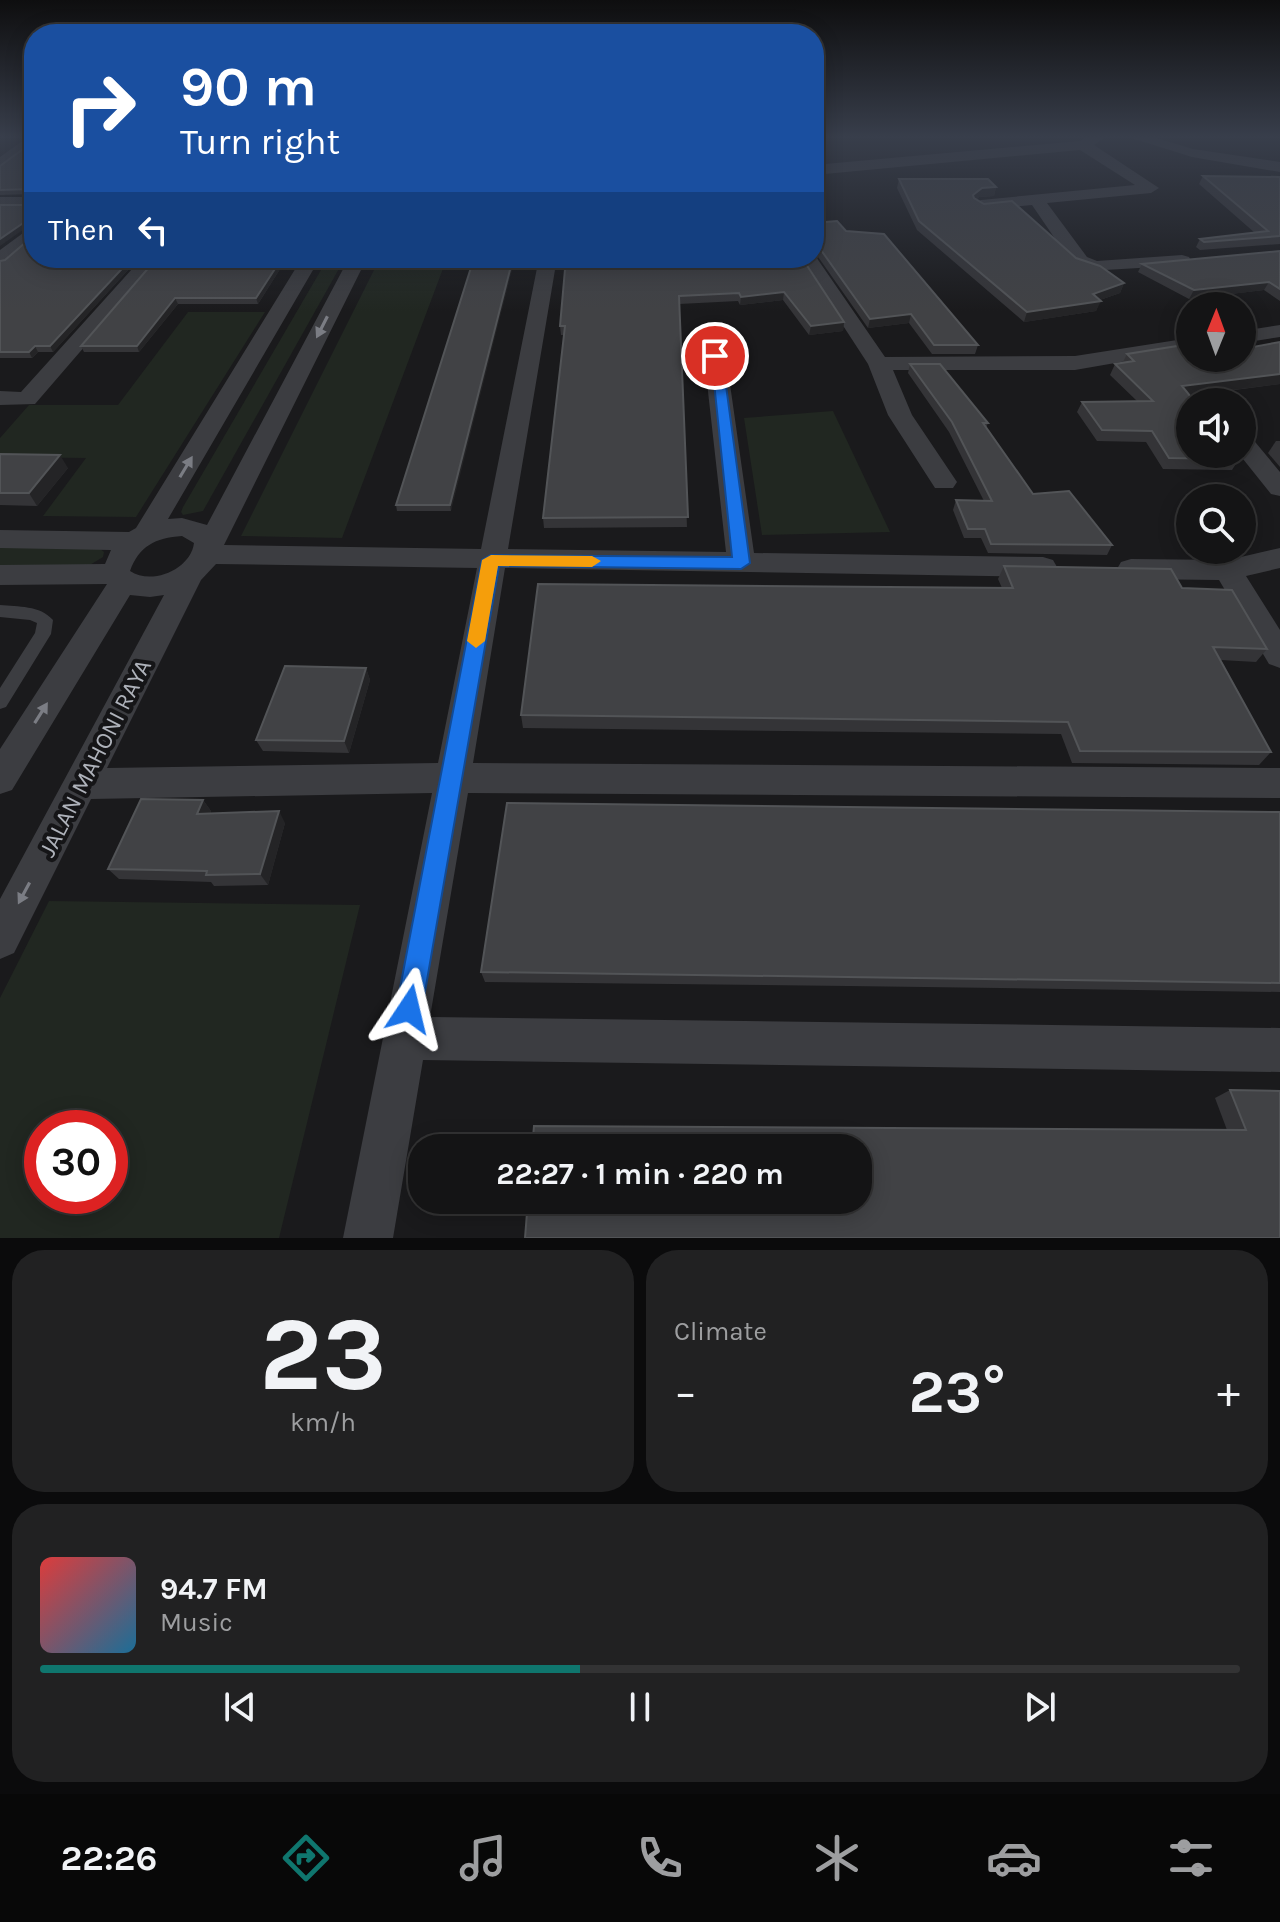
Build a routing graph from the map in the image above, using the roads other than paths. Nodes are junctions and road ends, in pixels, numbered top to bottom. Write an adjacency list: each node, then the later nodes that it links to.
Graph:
1 (1083, 195): 4 (street)
2 (0, 202): 3 (street)
3 (24, 202)
4 (981, 205)
5 (1040, 205): 8 (street)
6 (24, 239): 7 (street)
7 (0, 259)
8 (1202, 259)
9 (143, 268): 19 (street)
10 (305, 268): 23 (street, one-way to 10)
11 (353, 268): 25 (street, JALAN MAHONI RAYA, one-way to 25)
12 (546, 268): 27 (street)
13 (815, 268): 18 (street)
14 (1280, 331): 15 (street)
15 (1256, 335)
16 (1176, 346): 18 (street)
17 (715, 356): 28 (street)
18 (879, 364): 21 (street)
19 (0, 398)
20 (1256, 459): 22 (street)
21 (944, 482)
22 (1280, 488)
23 (140, 538): 24 (street); 25 (street); 33 (street)
24 (0, 539)
25 (203, 558): 27 (street); 33 (street); 40 (street, JALAN MAHONI RAYA)
26 (1280, 558): 31 (street)
27 (491, 560): 28 (street); 37 (street)
28 (741, 563): 29 (street)
29 (1071, 568)
30 (1102, 568): 31 (street)
31 (1228, 570): 35 (street)
32 (0, 575): 33 (street)
33 (119, 579): 38 (street, one-way to 33)
34 (0, 611): 36 (lane)
35 (1280, 656)
36 (0, 702)
37 (451, 778): 39 (street); 40 (street); 42 (street)
38 (0, 779)
39 (1280, 783)
40 (83, 784): 41 (street, JALAN MAHONI RAYA, one-way to 41)
41 (0, 939)
42 (404, 1038): 43 (street); 44 (street)
43 (1280, 1050)
44 (368, 1238)

